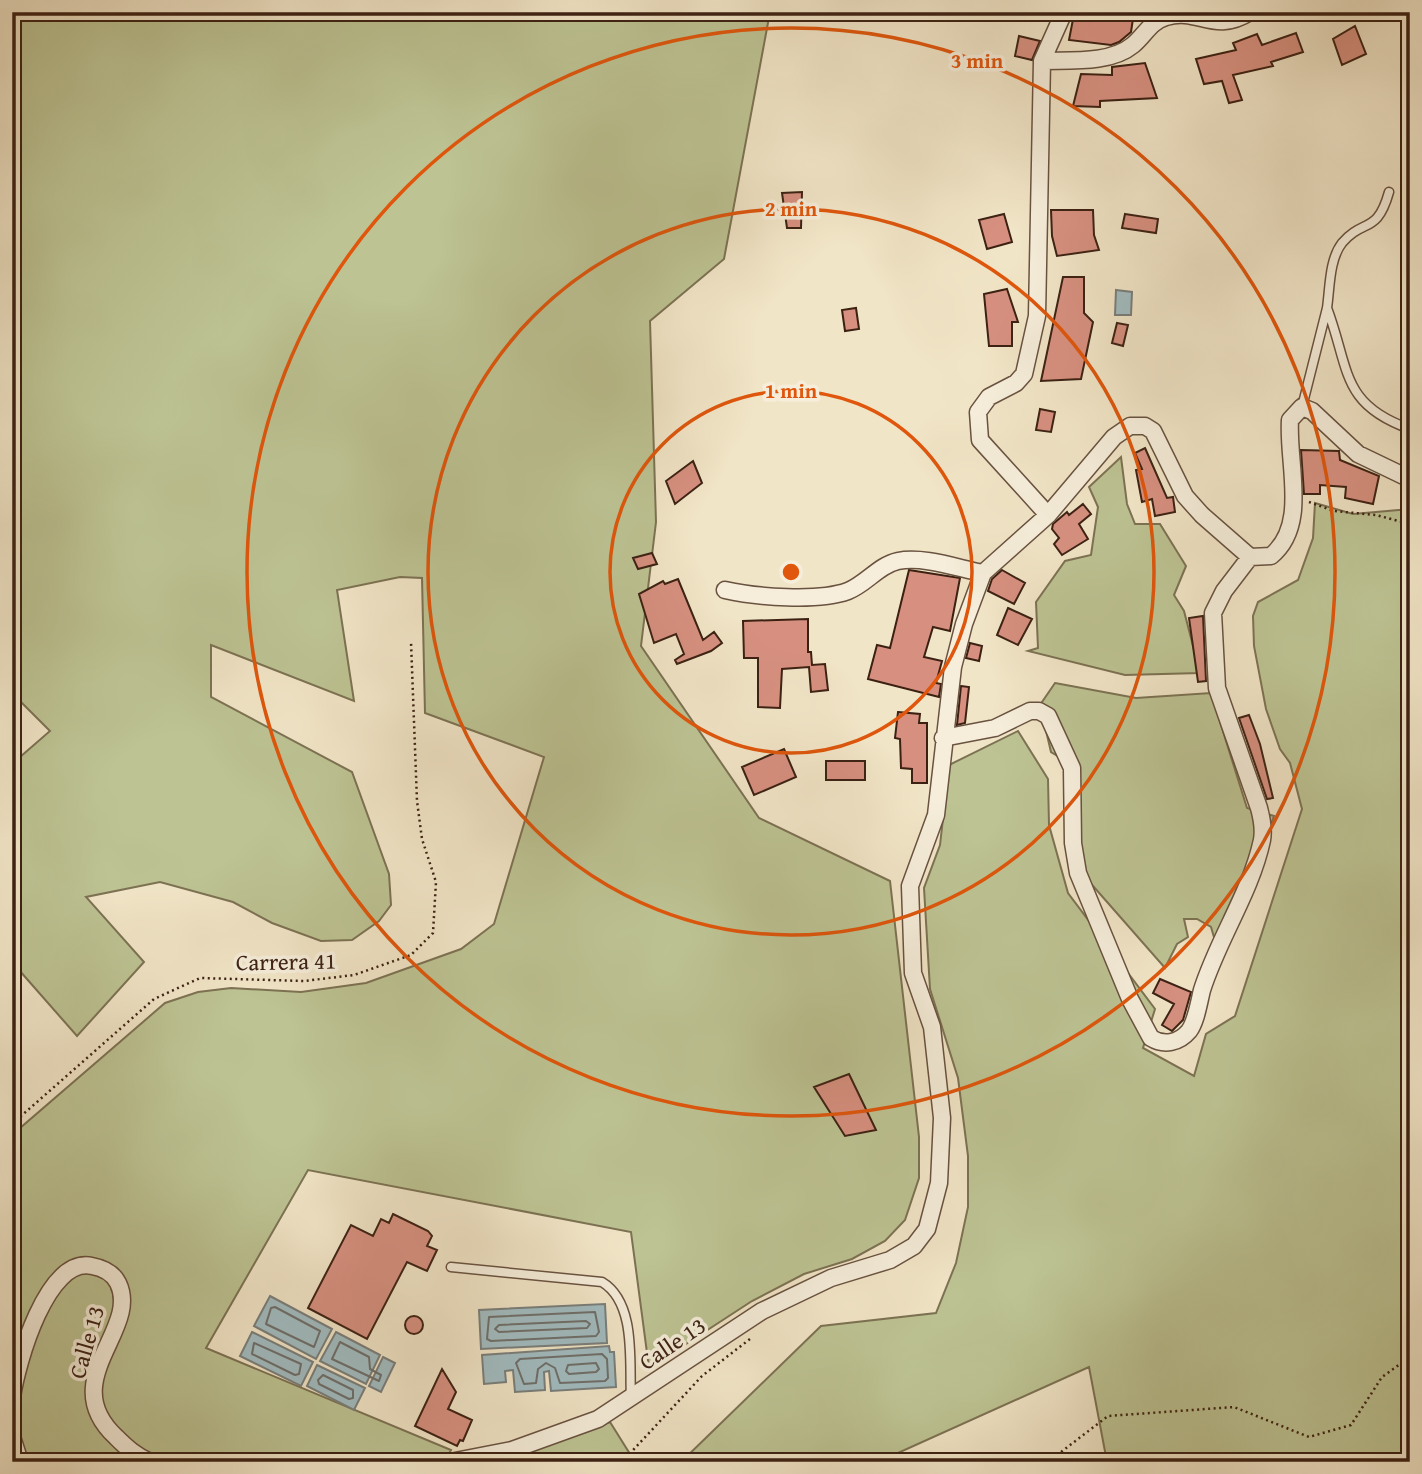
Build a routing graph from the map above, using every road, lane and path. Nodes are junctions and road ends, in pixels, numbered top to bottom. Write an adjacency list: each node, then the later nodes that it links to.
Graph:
1 (1064, 12): 3 (street)
2 (1250, 12): 3 (street)
3 (1042, 61): 12 (street)
4 (1389, 192): 5 (lane)
5 (1328, 308): 8 (lane); 9 (lane)
6 (1410, 325): 7 (lane)
7 (1410, 346)
8 (1302, 407): 10 (street); 11 (street)
9 (1410, 429)
10 (1410, 479)
11 (1292, 499): 13 (path); 14 (street)
12 (1048, 515): 14 (street); 15 (street)
13 (1410, 524)
14 (1250, 557): 18 (street)
15 (983, 573): 16 (street); 18 (street)
16 (725, 590)
17 (411, 642): 19 (path, Carrera 41)
18 (943, 738): 24 (street, Calle 13)
19 (12, 1124)
20 (451, 1267): 24 (lane)
21 (753, 1336): 29 (path)
22 (1410, 1357): 30 (path)
23 (12, 1397): 27 (street, Calle 13)
24 (631, 1398): 28 (street, Calle 13)
25 (12, 1437): 26 (street)
26 (20, 1462)
27 (150, 1462)
28 (450, 1462)
29 (622, 1462)
30 (1048, 1462)

